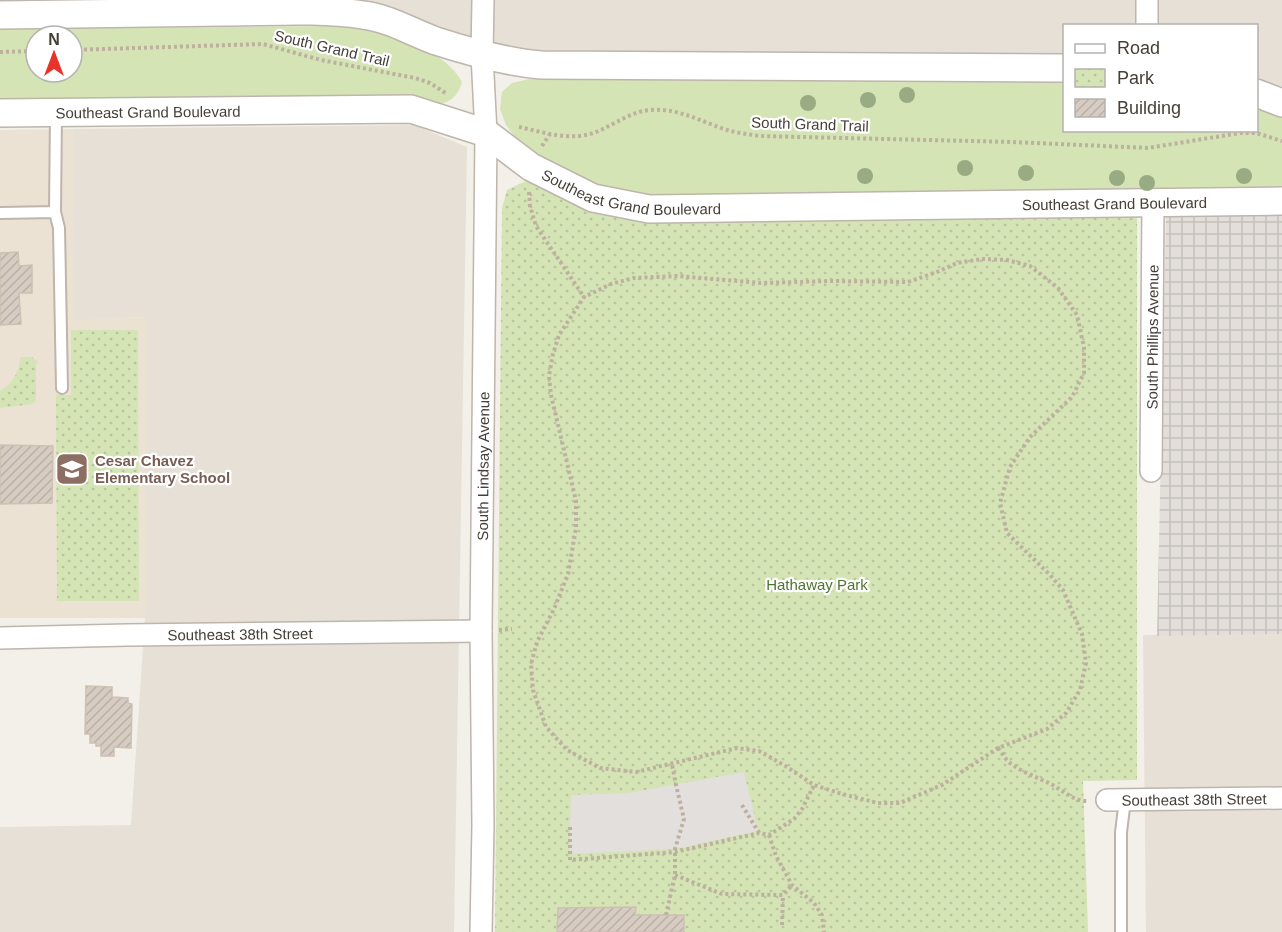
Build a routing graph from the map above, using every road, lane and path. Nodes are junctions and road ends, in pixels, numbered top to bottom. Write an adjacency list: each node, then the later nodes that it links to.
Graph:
1 (483, 0): 8 (street, South Lindsay Avenue)
2 (1147, 0): 4 (street)
3 (0, 15): 8 (street)
4 (1147, 24)
5 (84, 50): 11 (path, South Grand Trail)
6 (24, 51): 7 (path)
7 (0, 52)
8 (482, 55): 9 (street); 15 (street, South Lindsay Avenue)
9 (1063, 68)
10 (1258, 93): 12 (street)
11 (453, 99)
12 (1282, 103)
13 (56, 112): 14 (street, Southeast Grand Boulevard); 15 (street, Southeast Grand Boulevard); 21 (lane)
14 (0, 113)
15 (486, 124): 16 (path, South Grand Trail); 18 (street, Southeast Grand Boulevard); 26 (street, South Lindsay Avenue)
16 (550, 134): 17 (path, South Grand Trail); 18 (path)
17 (1282, 141)
18 (531, 167): 20 (street, Southeast Grand Boulevard); 23 (path)
19 (1282, 201): 20 (street, Southeast Grand Boulevard)
20 (1153, 203): 25 (street, South Phillips Avenue)
21 (55, 212): 22 (lane); 24 (lane)
22 (0, 213)
23 (584, 297): 28 (path); 29 (path)
24 (62, 388)
25 (1151, 471)
26 (481, 631): 27 (street, Southeast 38th Street); 43 (street, South Lindsay Avenue)
27 (0, 638)
28 (998, 748): 30 (path); 32 (path)
29 (672, 764): 30 (path); 37 (path)
30 (814, 785): 36 (path)
31 (1282, 798): 32 (street, Southeast 38th Street)
32 (1116, 800): 45 (lane)
33 (742, 806): 35 (path)
34 (570, 827): 37 (path)
35 (759, 833): 36 (path); 37 (path)
36 (769, 835): 39 (path)
37 (675, 852): 38 (path)
38 (675, 875): 40 (path); 41 (path)
39 (792, 885): 40 (path); 44 (path)
40 (783, 895): 42 (path)
41 (666, 915)
42 (782, 925)
43 (481, 932)
44 (824, 932)
45 (1121, 932)

